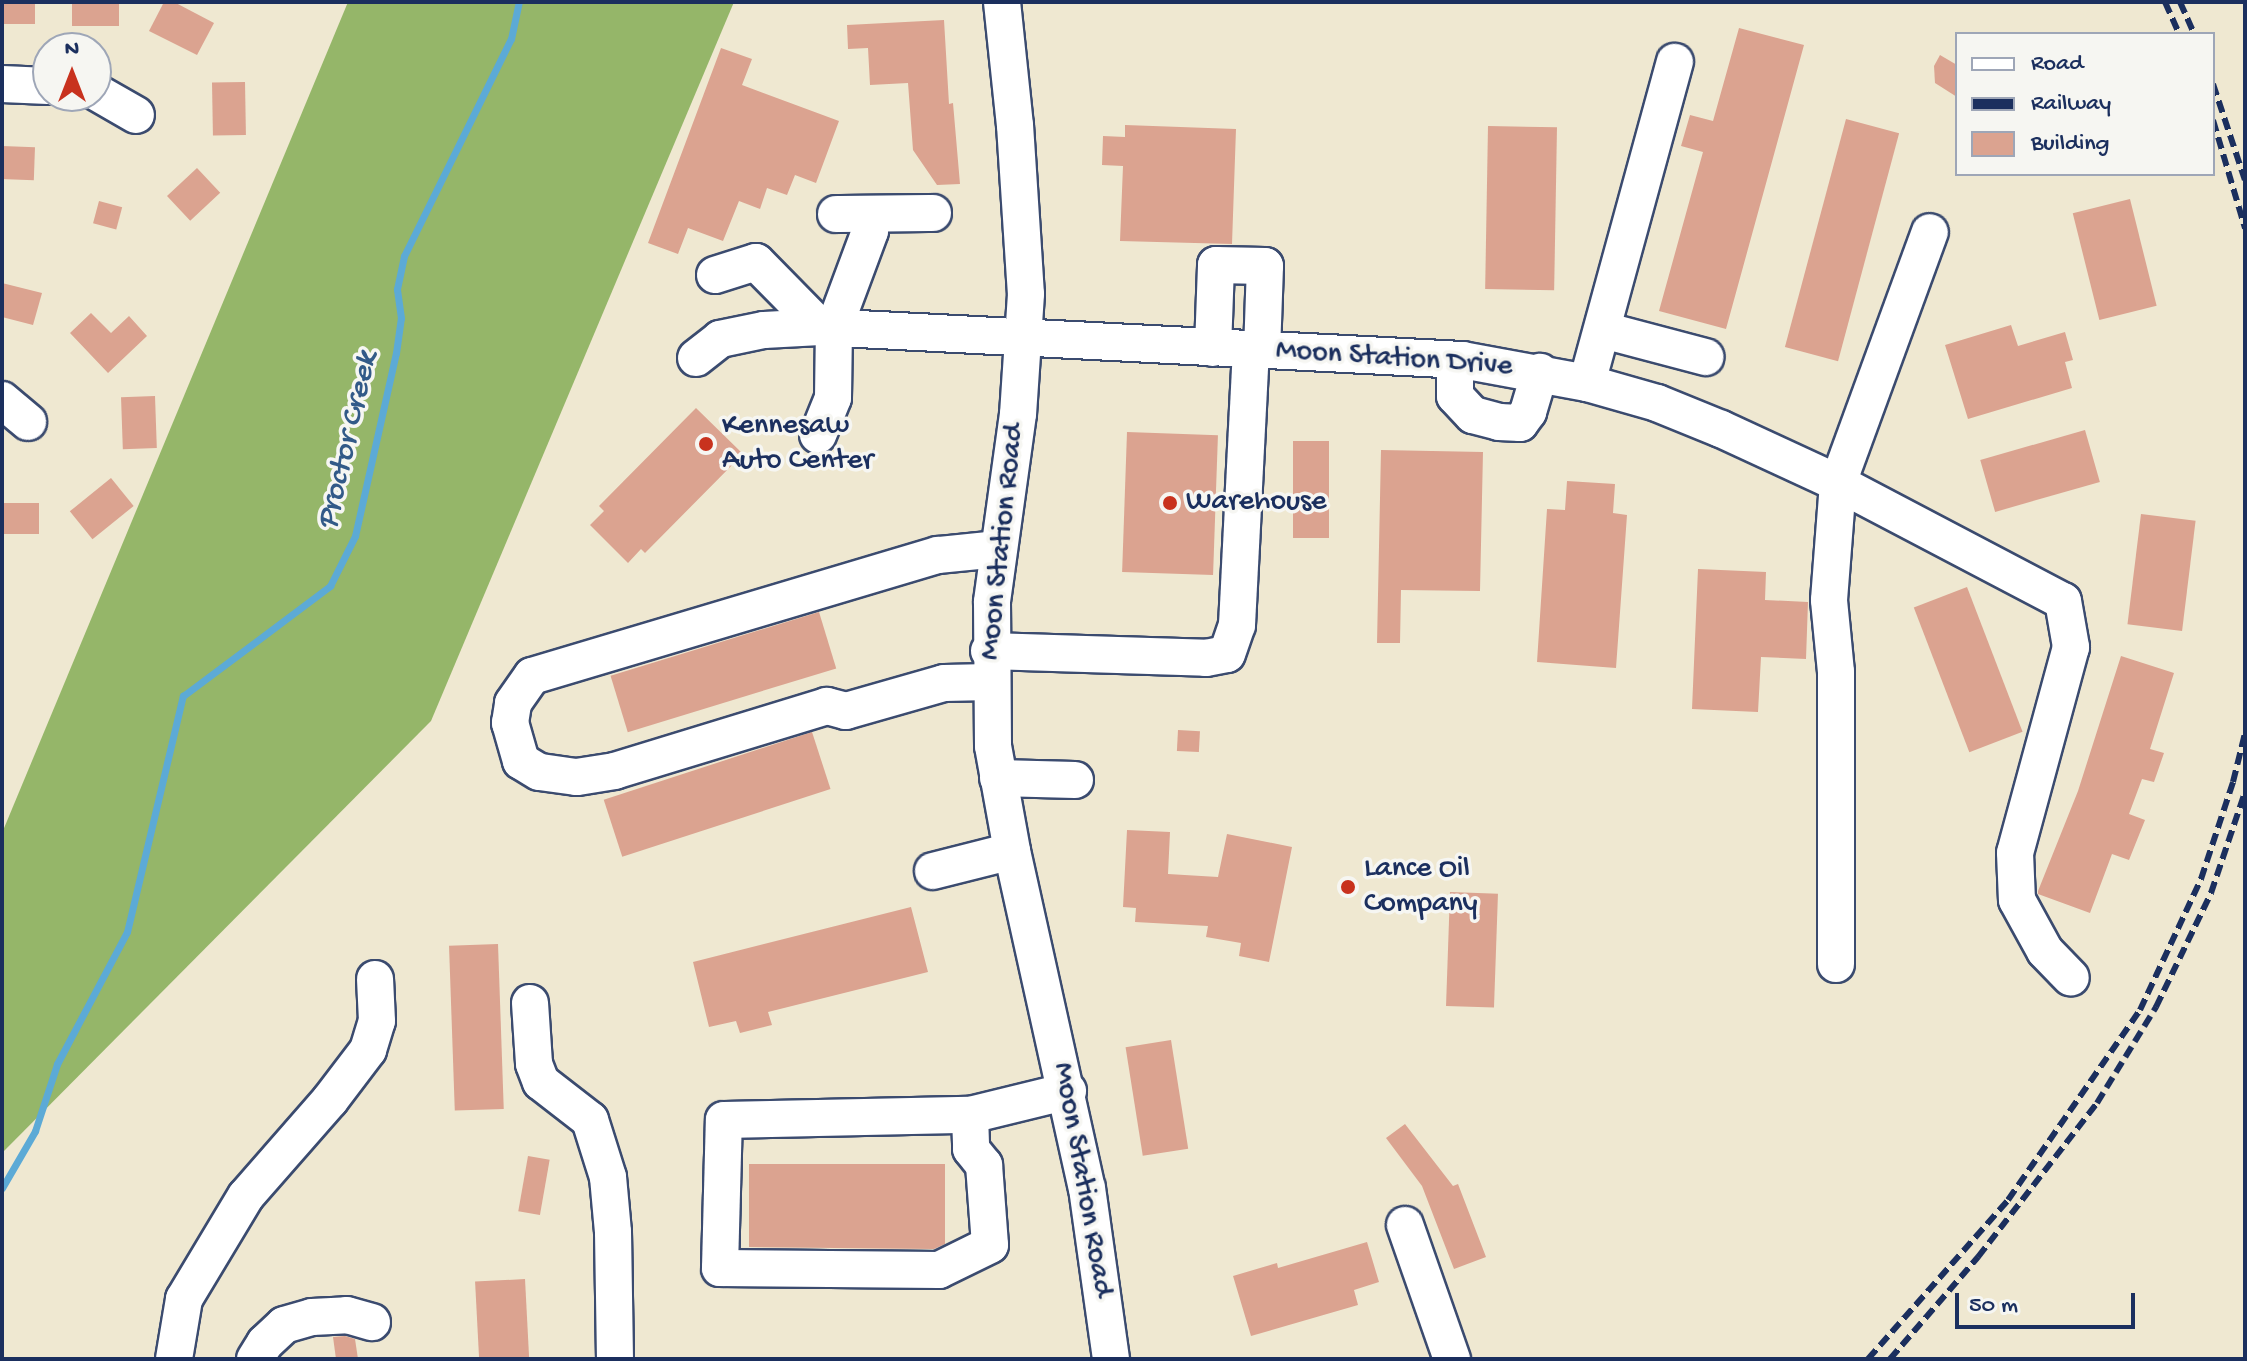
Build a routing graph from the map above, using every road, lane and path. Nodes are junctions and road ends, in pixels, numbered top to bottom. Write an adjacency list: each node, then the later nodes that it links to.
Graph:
1 (1002, 2): 14 (street, Moon Station Road)
2 (1675, 62): 13 (street)
3 (2, 84): 4 (street)
4 (32, 85)
5 (112, 101): 6 (street)
6 (136, 115)
7 (933, 213): 9 (street)
8 (836, 214): 9 (street)
9 (871, 215): 12 (street)
10 (1930, 232): 23 (street)
11 (715, 275): 12 (street)
12 (827, 328): 14 (street, Moon Station Drive); 18 (street, Moon Station Drive); 22 (street)
13 (1603, 330): 17 (street); 21 (street)
14 (1025, 340): 15 (street, Moon Station Drive); 24 (street, Moon Station Road)
15 (1213, 348): 16 (street, Moon Station Drive); 16 (street)
16 (1256, 350): 19 (street, Moon Station Drive); 25 (street)
17 (1705, 357)
18 (696, 358)
19 (1455, 360): 20 (street, Moon Station Drive); 20 (street)
20 (1540, 372): 21 (street, Moon Station Drive)
21 (1587, 383): 23 (street, Moon Station Drive)
22 (818, 435)
23 (1838, 483): 30 (street); 31 (street, Moon Station Drive)
24 (998, 549): 25 (street, Moon Station Road); 25 (street)
25 (990, 666): 26 (street, Moon Station Road)
26 (998, 778): 27 (street); 28 (street, Moon Station Road)
27 (1075, 780)
28 (1012, 851): 29 (street); 34 (street, Moon Station Road)
29 (933, 871)
30 (1836, 964)
31 (2071, 978)
32 (375, 979): 39 (street)
33 (530, 1003): 41 (street)
34 (1068, 1091): 35 (street); 42 (street, Moon Station Road)
35 (970, 1115): 35 (street)
36 (1405, 1225): 38 (street)
37 (372, 1322): 40 (street)
38 (1440, 1356)
39 (174, 1359)
40 (255, 1359)
41 (615, 1359)
42 (1111, 1359)

